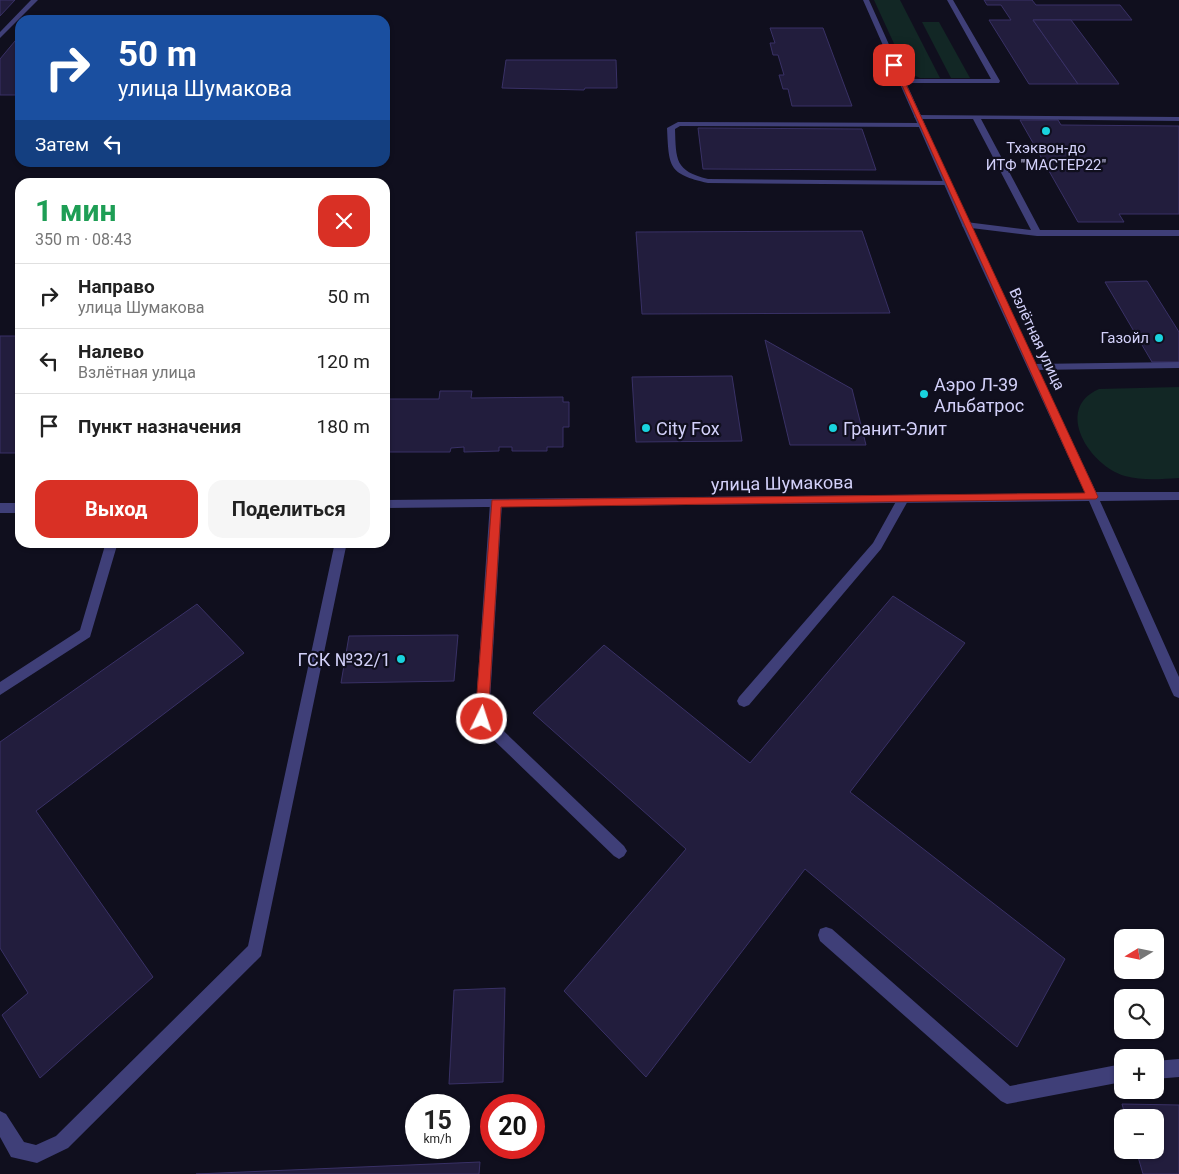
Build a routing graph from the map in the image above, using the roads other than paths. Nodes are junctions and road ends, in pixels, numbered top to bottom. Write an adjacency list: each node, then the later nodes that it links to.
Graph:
1 (35, 0): 4 (street)
2 (866, 0): 7 (street, Взлётная улица)
3 (950, 0): 7 (street)
4 (20, 15)
5 (15, 21): 6 (street)
6 (0, 36)
7 (902, 81): 10 (street, Взлётная улица)
8 (976, 117): 9 (street); 10 (street); 13 (street)
9 (1179, 119)
10 (919, 121): 11 (street, Взлётная улица); 11 (street)
11 (947, 182): 12 (street, Взлётная улица)
12 (966, 225): 13 (street); 16 (street, Взлётная улица)
13 (1037, 233): 14 (street)
14 (1179, 233)
15 (1179, 366): 16 (street)
16 (1033, 367): 18 (street, Взлётная улица)
17 (1179, 496): 18 (street, улица Шумакова)
18 (1092, 497): 19 (street, улица Шумакова); 27 (street, Взлётная улица)
19 (903, 499): 20 (street, улица Шумакова); 28 (street)
20 (496, 503): 21 (street, улица Шумакова); 29 (street)
21 (390, 504)
22 (0, 508): 23 (street)
23 (15, 508)
24 (110, 548): 26 (street)
25 (340, 548): 34 (street)
26 (0, 689)
27 (1179, 692)
28 (744, 701)
29 (619, 851)
30 (826, 935): 33 (street)
31 (1179, 1068): 32 (street)
32 (1164, 1069)
33 (1114, 1075)
34 (0, 1120)

